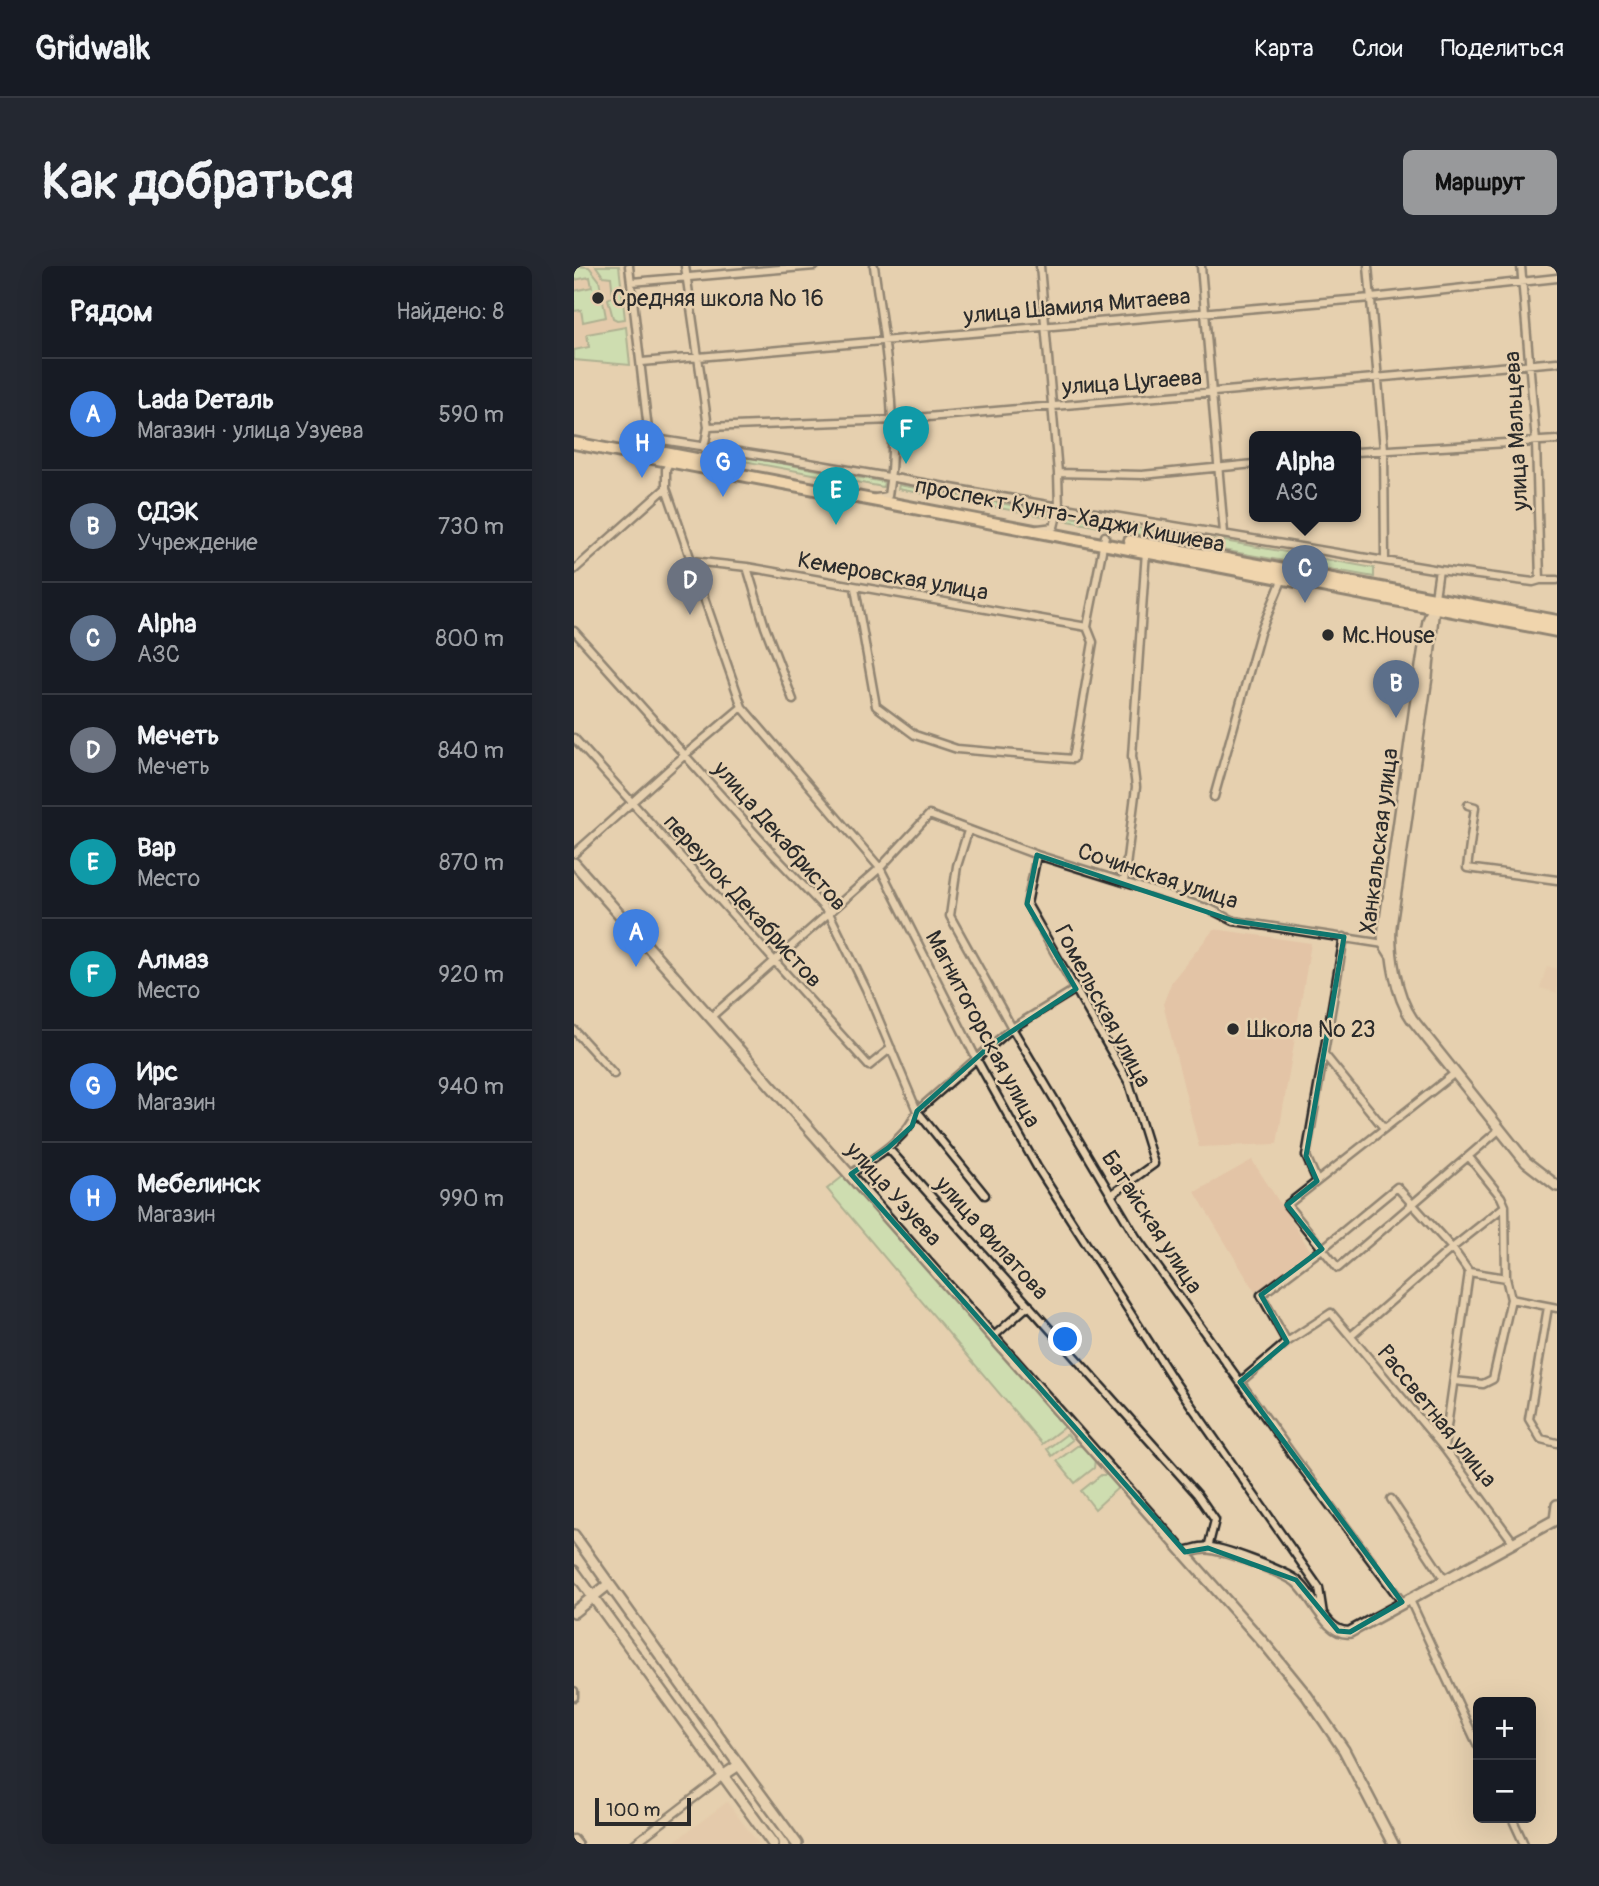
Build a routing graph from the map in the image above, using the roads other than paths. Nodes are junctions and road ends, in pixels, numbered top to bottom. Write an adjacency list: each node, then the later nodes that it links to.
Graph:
1 (629, 266): 12 (street)
2 (685, 266): 9 (street)
3 (815, 266): 9 (street)
4 (874, 266): 16 (street)
5 (1040, 266): 15 (street)
6 (1201, 266): 14 (street)
7 (1368, 266): 13 (street)
8 (1521, 266): 11 (street, улица Мальцева)
9 (687, 276): 12 (street); 17 (street)
10 (1557, 278): 11 (street, улица Шамиля Митаева)
11 (1523, 281): 13 (street, улица Шамиля Митаева); 20 (street, улица Мальцева)
12 (632, 282): 18 (street)
13 (1371, 298): 14 (street, улица Шамиля Митаева); 21 (street)
14 (1205, 312): 15 (street, улица Шамиля Митаева); 22 (street)
15 (1045, 327): 16 (street, улица Шамиля Митаева); 23 (street)
16 (884, 341): 17 (street, улица Шамиля Митаева); 24 (street)
17 (697, 356): 18 (street, улица Шамиля Митаева); 25 (street)
18 (642, 362): 30 (street)
19 (1557, 362): 20 (street, улица Цугаева)
20 (1530, 365): 21 (street, улица Цугаева); 28 (street, улица Мальцева)
21 (1379, 379): 22 (street, улица Цугаева); 32 (street)
22 (1213, 394): 23 (street, улица Цугаева); 38 (street)
23 (1052, 405): 24 (street, улица Цугаева); 39 (street)
24 (893, 420): 25 (street, улица Цугаева); 40 (street)
25 (708, 427): 31 (street)
26 (574, 436): 30 (main road, проспект Кунта-Хаджи Кишиева)
27 (1557, 440): 28 (street)
28 (1536, 442): 32 (street); 57 (street, улица Мальцева)
29 (574, 443): 34 (main road, проспект Кунта-Хаджи Кишиева)
30 (647, 444): 31 (street); 34 (street); 35 (main road, проспект Кунта-Хаджи Кишиева)
31 (704, 448): 40 (street)
32 (1384, 449): 33 (street); 50 (street)
33 (1361, 451)
34 (626, 453): 36 (main road, проспект Кунта-Хаджи Кишиева)
35 (689, 457): 36 (street); 42 (main road, проспект Кунта-Хаджи Кишиева)
36 (669, 461): 41 (street, Магнитогорская улица); 43 (main road, проспект Кунта-Хаджи Кишиева)
37 (1249, 465): 38 (street)
38 (1219, 468): 39 (street); 47 (street)
39 (1058, 473): 44 (street)
40 (891, 477): 42 (street); 44 (street)
41 (666, 488): 51 (street, Магнитогорская улица); 53 (street)
42 (888, 496): 43 (street); 45 (main road, проспект Кунта-Хаджи Кишиева)
43 (869, 499): 46 (main road, проспект Кунта-Хаджи Кишиева)
44 (1059, 507): 45 (street); 47 (street)
45 (1054, 527): 46 (street); 48 (main road, проспект Кунта-Хаджи Кишиева)
46 (1032, 529): 48 (main road, проспект Кунта-Хаджи Кишиева)
47 (1224, 533): 50 (street)
48 (1105, 540): 49 (main road, проспект Кунта-Хаджи Кишиева); 55 (main road, проспект Кунта-Хаджи Кишиева); 62 (street)
49 (1146, 551): 56 (main road, проспект Кунта-Хаджи Кишиева); 78 (street)
50 (1385, 560): 54 (street)
51 (692, 561): 52 (street, Кемеровская улица); 66 (street, Магнитогорская улица)
52 (747, 567): 59 (street, Кемеровская улица); 65 (street)
53 (574, 570)
54 (1439, 570): 57 (street); 60 (street)
55 (1317, 575): 56 (street); 60 (main road, проспект Кунта-Хаджи Кишиева)
56 (1282, 578): 60 (main road, проспект Кунта-Хаджи Кишиева); 69 (street)
57 (1540, 580): 58 (street)
58 (1557, 580)
59 (855, 588): 62 (street, Кемеровская улица); 62 (street)
60 (1435, 602): 61 (main road, проспект Кунта-Хаджи Кишиева); 64 (main road, проспект Кунта-Хаджи Кишиева); 81 (street, Ханкальская улица); 82 (street, Ханкальская улица)
61 (1557, 621)
62 (1087, 627)
63 (574, 631): 68 (street, улица Декабристов)
64 (1557, 631)
65 (793, 700)
66 (742, 707): 68 (street); 76 (street, Магнитогорская улица)
67 (574, 738): 70 (street, переулок Декабристов)
68 (685, 754): 70 (street); 79 (street, улица Декабристов)
69 (1214, 797)
70 (631, 802): 73 (street); 83 (street, переулок Декабристов)
71 (1468, 805): 77 (street)
72 (968, 831): 74 (street, Сочинская улица); 76 (street, Сочинская улица); 86 (street, Батайская улица)
73 (574, 854)
74 (1037, 855): 78 (street, Сочинская улица); 84 (street, Гомельская улица)
75 (574, 863): 85 (street, улица Узуева)
76 (880, 868): 79 (street); 90 (street, Магнитогорская улица)
77 (1557, 880)
78 (1124, 882): 80 (street, Сочинская улица)
79 (829, 914): 83 (street); 88 (street, улица Декабристов)
80 (1344, 937): 81 (street, Сочинская улица); 89 (street)
81 (1384, 944): 82 (street, Ханкальская улица)
82 (1391, 955): 91 (street, Ханкальская улица)
83 (773, 961): 85 (street); 88 (street, переулок Декабристов)
84 (1076, 989): 86 (street); 102 (street, Гомельская улица)
85 (711, 1017): 98 (street, улица Узуева)
86 (1012, 1028): 90 (street); 102 (street, Батайская улица)
87 (574, 1030): 92 (street)
88 (891, 1048): 93 (street, улица Декабристов)
89 (1324, 1053): 94 (street); 99 (street)
90 (977, 1059): 93 (street); 133 (street, Магнитогорская улица)
91 (1454, 1073): 94 (street); 95 (street, Ханкальская улица)
92 (614, 1074)
93 (917, 1111): 96 (street); 101 (street, улица Декабристов)
94 (1384, 1128): 99 (street)
95 (1499, 1130): 97 (street); 100 (street, Ханкальская улица)
96 (888, 1148): 98 (street); 110 (street, улица Филатова)
97 (1469, 1157): 103 (street); 104 (street)
98 (851, 1174): 113 (street, улица Узуева)
99 (1317, 1181): 106 (street)
100 (1557, 1186)
101 (985, 1195)
102 (1111, 1195): 117 (street, Батайская улица)
103 (1413, 1205): 105 (street); 106 (street); 106 (street)
104 (1505, 1206): 105 (street); 108 (street)
105 (1451, 1248): 107 (street); 114 (street)
106 (1322, 1249): 115 (street)
107 (1469, 1272): 108 (street); 116 (street)
108 (1506, 1278): 109 (street)
109 (1511, 1299): 111 (street); 116 (street)
110 (1029, 1305): 113 (street); 125 (street, улица Филатова)
111 (1548, 1307): 112 (street); 118 (street)
112 (1557, 1308)
113 (994, 1336): 126 (street, улица Узуева)
114 (1351, 1336): 115 (street, Рассветная улица); 119 (street, Рассветная улица)
115 (1287, 1342): 117 (street)
116 (1454, 1381): 119 (street)
117 (1240, 1382): 131 (street, Батайская улица)
118 (1557, 1443)
119 (1444, 1448): 124 (street, Рассветная улица)
120 (1391, 1499): 128 (street)
121 (1557, 1505): 122 (street)
122 (1556, 1519): 124 (street)
123 (574, 1535): 129 (street)
124 (1514, 1543): 128 (street)
125 (1208, 1548): 126 (street); 133 (street)
126 (1185, 1552): 145 (street, улица Узуева)
127 (574, 1571): 130 (street)
128 (1445, 1580): 131 (street)
129 (609, 1584): 130 (street); 137 (street)
130 (593, 1597): 132 (street); 138 (street)
131 (1406, 1600): 133 (street); 136 (street, Батайская улица)
132 (574, 1612)
133 (1324, 1616)
134 (574, 1691): 135 (street)
135 (574, 1697)
136 (1473, 1736)
137 (739, 1765): 138 (street); 144 (street)
138 (724, 1775): 142 (street); 143 (street)
139 (1514, 1823): 146 (street)
140 (574, 1839): 141 (street)
141 (578, 1844)
142 (634, 1844)
143 (774, 1844)
144 (797, 1844)
145 (1393, 1844)
146 (1524, 1844)

